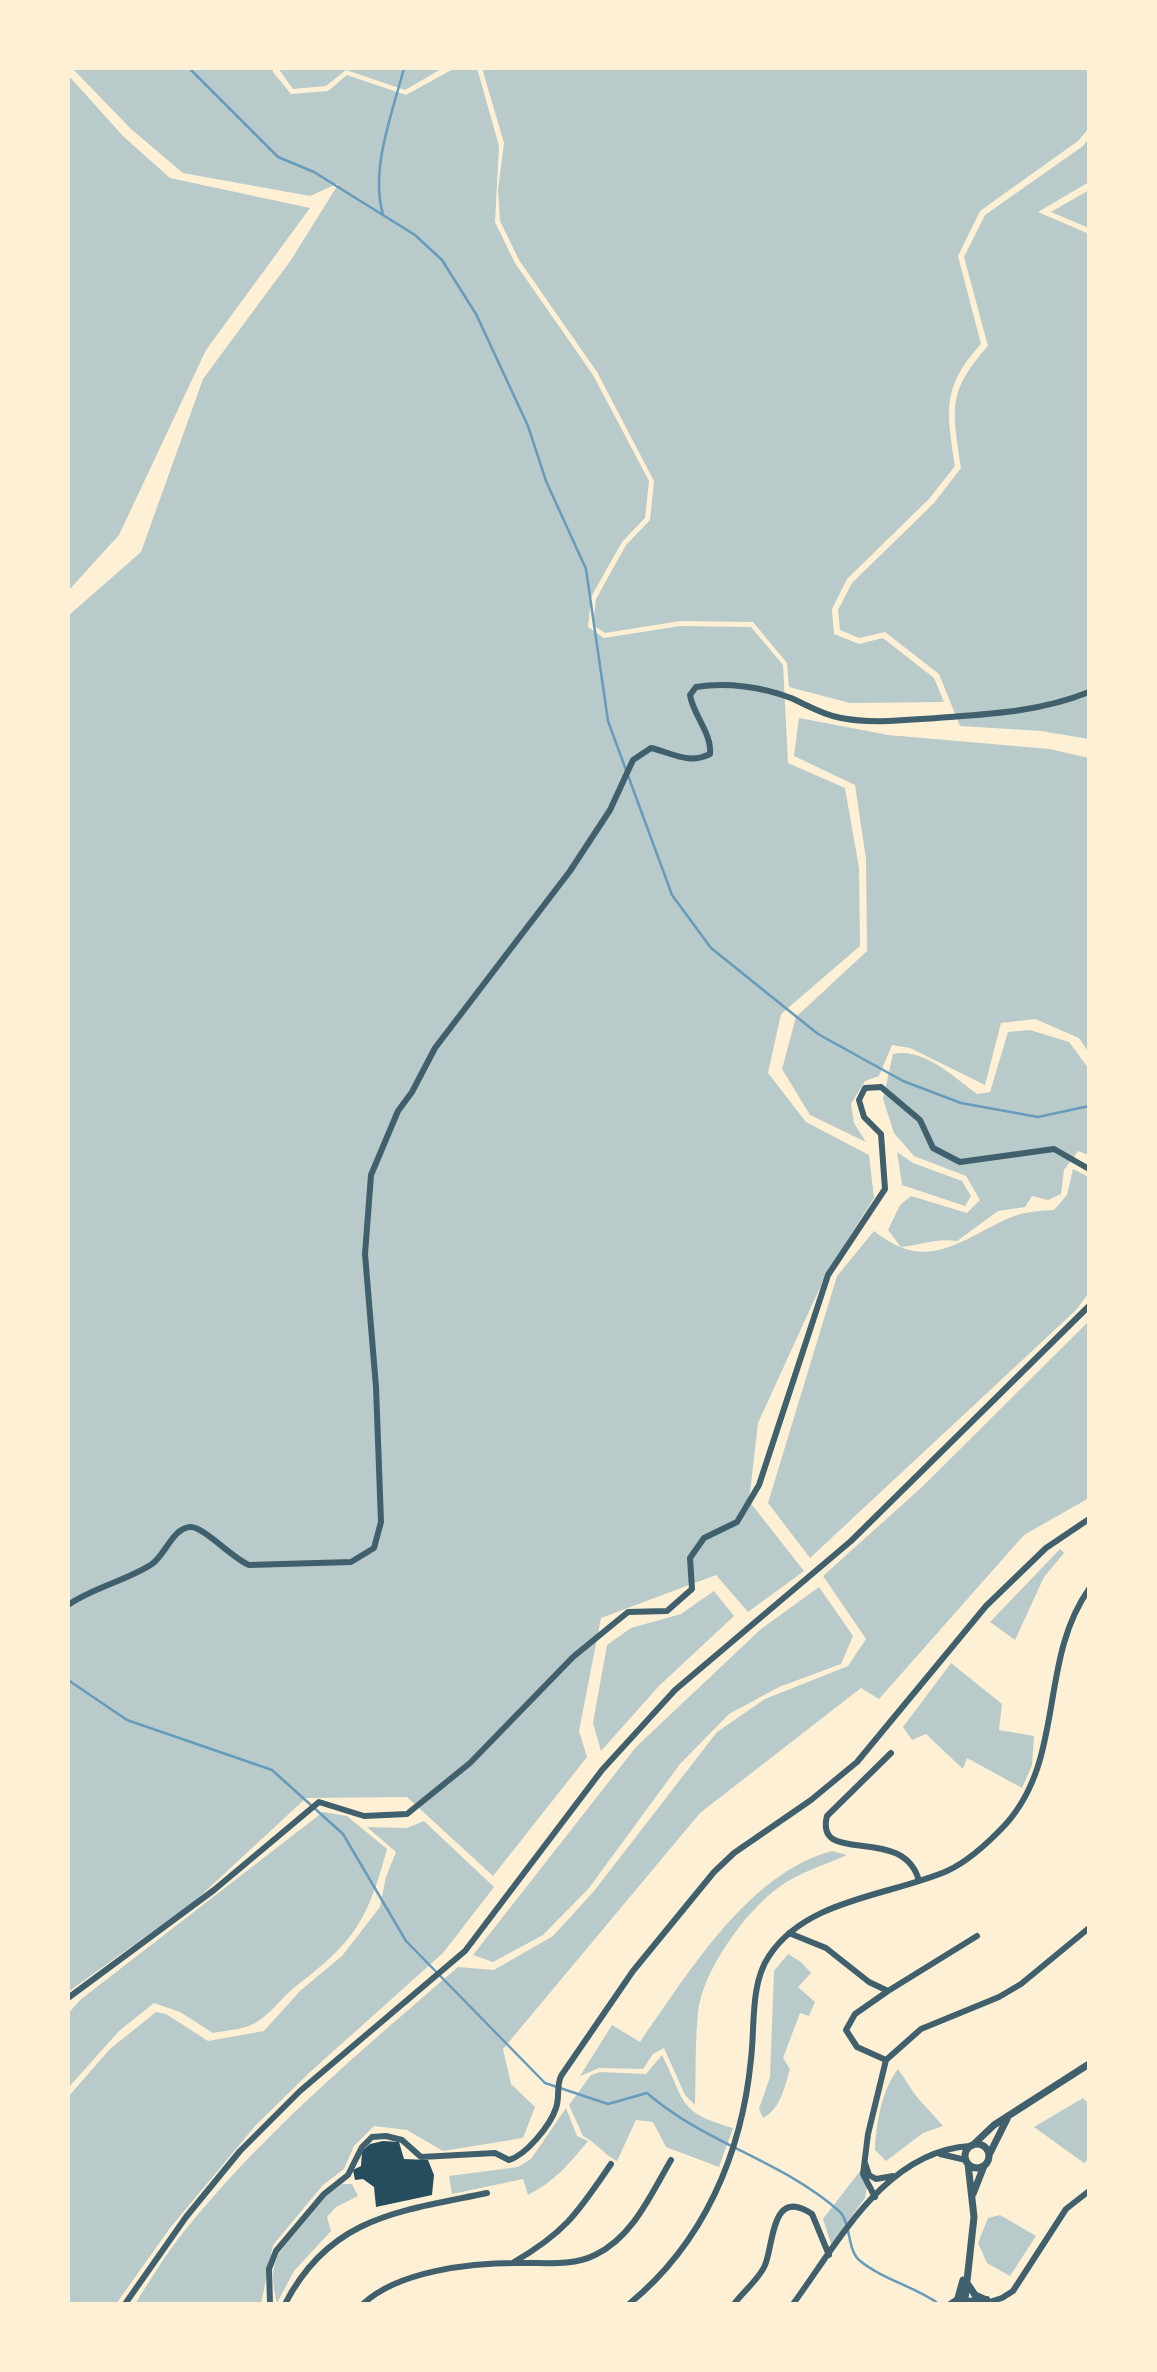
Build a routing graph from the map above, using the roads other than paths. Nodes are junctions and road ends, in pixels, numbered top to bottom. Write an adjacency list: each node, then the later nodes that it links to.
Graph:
1 (1089, 692): 6 (street)
2 (1089, 1169): 13 (street)
3 (1089, 1306): 36 (street)
4 (1089, 1519): 37 (street)
5 (1089, 1589): 8 (street)
6 (68, 1605)
7 (891, 1753): 8 (street)
8 (919, 1881): 10 (street)
9 (1089, 1928): 14 (street)
10 (789, 1933): 12 (street); 40 (street)
11 (977, 1936): 12 (street)
12 (888, 1991): 14 (street)
13 (68, 1998)
14 (886, 2060): 21 (street)
15 (1089, 2064): 16 (street)
16 (1010, 2116): 17 (street); 19 (street)
17 (972, 2146): 18 (street); 19 (street); 22 (street)
18 (939, 2153): 22 (street); 25 (street)
19 (989, 2155): 24 (street)
20 (671, 2160): 32 (street)
21 (864, 2162): 25 (street); 28 (street)
22 (967, 2162): 24 (street); 29 (street)
23 (611, 2164): 32 (street)
24 (985, 2165): 29 (street)
25 (895, 2176): 28 (street)
26 (1089, 2191): 35 (street)
27 (487, 2193): 38 (street)
28 (874, 2197): 30 (street)
29 (972, 2198): 31 (street)
30 (829, 2255): 41 (street); 42 (street)
31 (970, 2256): 33 (street); 34 (street)
32 (513, 2262): 39 (street)
33 (967, 2282): 34 (street); 35 (street)
34 (962, 2301): 35 (street)
35 (983, 2302)
36 (125, 2304)
37 (270, 2304)
38 (285, 2304)
39 (363, 2304)
40 (629, 2304)
41 (734, 2304)
42 (793, 2304)

